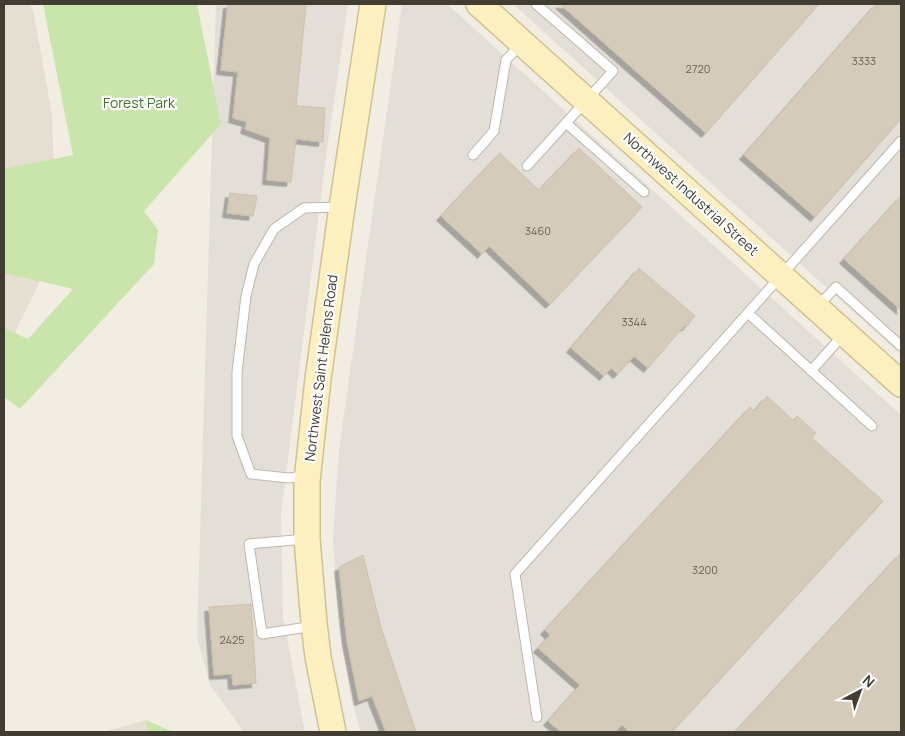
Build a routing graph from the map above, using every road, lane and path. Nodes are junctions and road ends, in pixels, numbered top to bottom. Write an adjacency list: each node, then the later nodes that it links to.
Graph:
1 (373, 4): 11 (main road, Northwest Saint Helens Road)
2 (480, 4): 4 (main road, Northwest Industrial Street)
3 (536, 4): 5 (lane)
4 (522, 42): 5 (main road, Northwest Industrial Street); 8 (lane)
5 (587, 100): 6 (lane); 12 (main road, Northwest Industrial Street)
6 (566, 122): 9 (lane); 10 (lane)
7 (901, 141): 12 (lane)
8 (473, 154)
9 (527, 166)
10 (644, 192)
11 (342, 206): 20 (main road, Northwest Saint Helens Road); 20 (lane)
12 (782, 276): 13 (main road, Northwest Industrial Street); 14 (lane)
13 (816, 307): 15 (main road, Northwest Industrial Street); 16 (lane)
14 (748, 313): 17 (lane); 23 (lane)
15 (845, 333): 17 (lane); 18 (main road, Northwest Industrial Street)
16 (901, 346)
17 (811, 371): 19 (lane)
18 (901, 383)
19 (872, 426)
20 (307, 476): 21 (main road, Northwest Saint Helens Road)
21 (307, 539): 22 (main road, Northwest Saint Helens Road); 22 (lane)
22 (314, 626): 24 (main road, Northwest Saint Helens Road)
23 (537, 717)
24 (333, 732)

